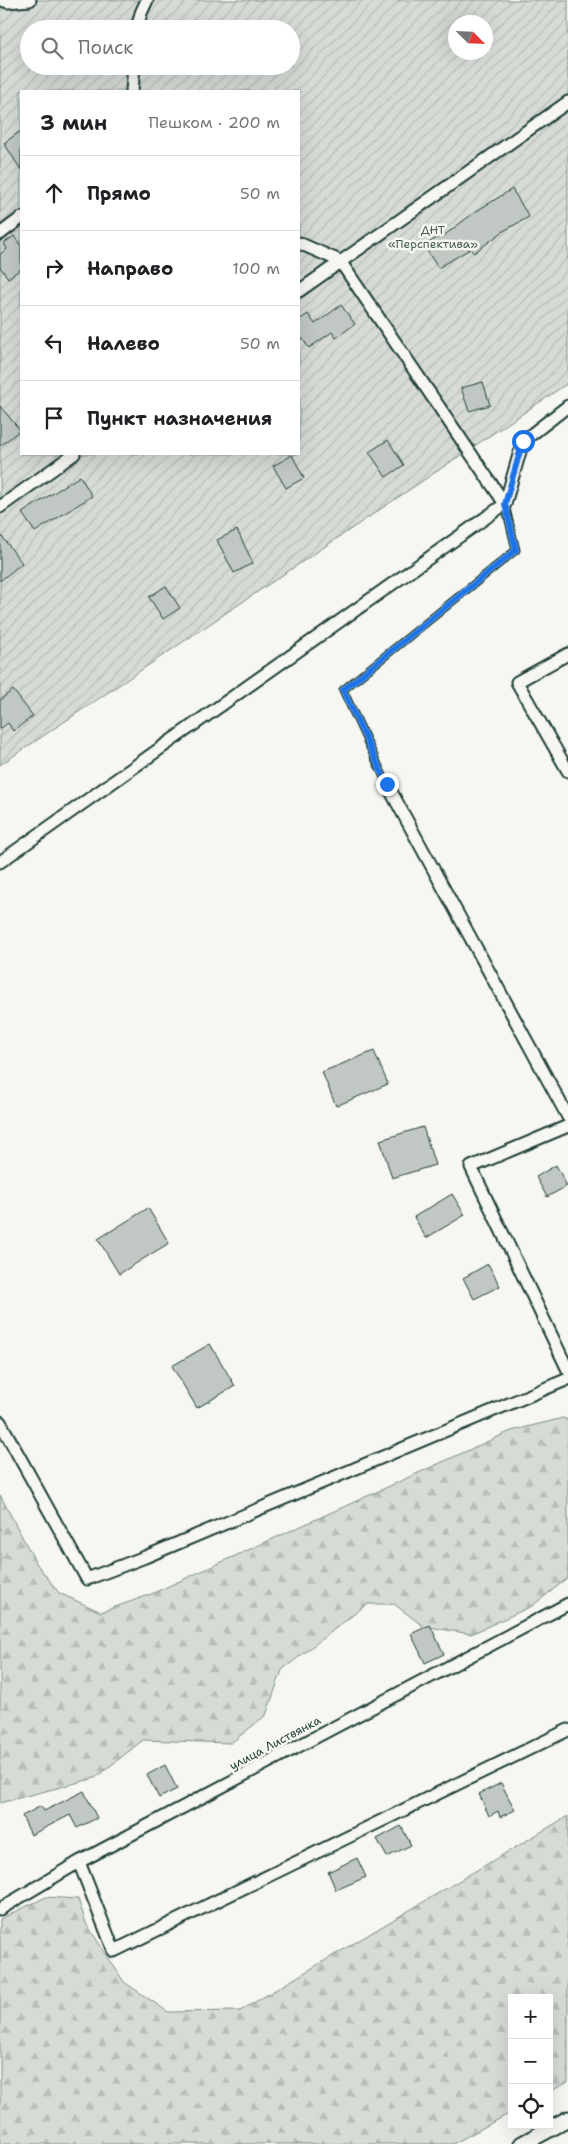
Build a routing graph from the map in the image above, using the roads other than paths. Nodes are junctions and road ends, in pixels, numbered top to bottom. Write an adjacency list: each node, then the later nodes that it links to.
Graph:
1 (1, 0): 2 (street)
2 (30, 0)
3 (147, 0): 4 (street)
4 (139, 20)
5 (133, 75): 6 (street)
6 (132, 90)
7 (568, 102): 11 (street)
8 (20, 219): 9 (street)
9 (0, 234)
10 (300, 243): 11 (street)
11 (340, 261): 12 (street); 15 (street)
12 (300, 290)
13 (568, 406): 15 (street)
14 (73, 455): 16 (street)
15 (505, 504): 19 (lane); 20 (street)
16 (0, 508)
17 (568, 654): 18 (street)
18 (568, 771)
19 (387, 784): 21 (street)
20 (0, 862)
21 (568, 1116)
22 (568, 1126): 23 (street)
23 (568, 1370)
24 (568, 1379): 25 (street)
25 (0, 1422)
26 (568, 1604): 28 (street, улица Листвянка)
27 (568, 1730): 28 (street)
28 (79, 1862): 29 (street, улица Листвянка)
29 (0, 1908)
30 (568, 2119): 31 (street)
31 (522, 2144)

